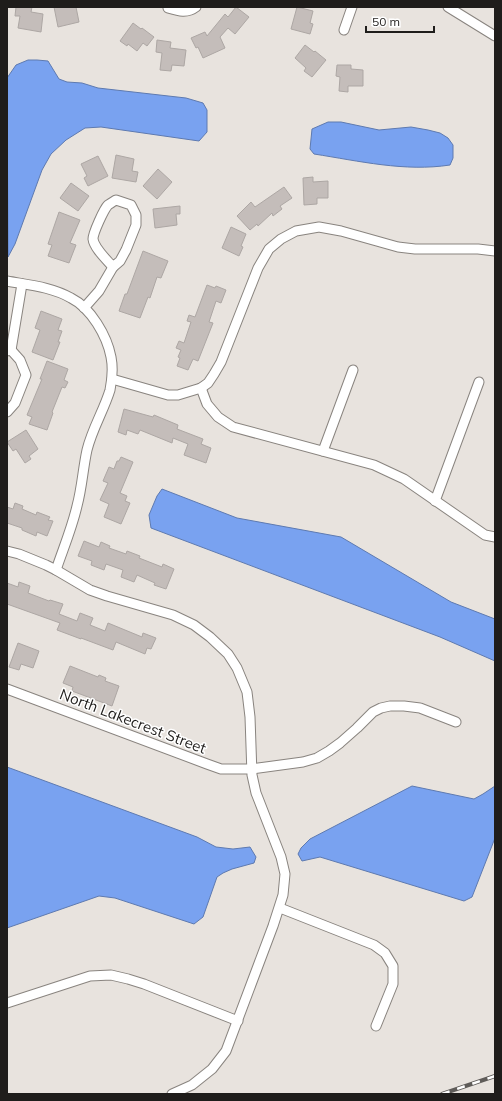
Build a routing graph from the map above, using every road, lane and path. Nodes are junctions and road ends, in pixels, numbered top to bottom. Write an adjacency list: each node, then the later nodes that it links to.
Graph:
1 (196, 7): 4 (street)
2 (352, 7): 5 (street)
3 (448, 7): 6 (street)
4 (168, 8)
5 (344, 30)
6 (495, 36)
7 (495, 251): 16 (street)
8 (113, 267): 8 (street); 11 (street)
9 (7, 281): 10 (street)
10 (22, 284): 11 (street); 12 (street)
11 (84, 308): 14 (street)
12 (9, 351): 17 (street)
13 (353, 370): 18 (street)
14 (112, 379): 16 (street); 22 (street)
15 (479, 382): 19 (street)
16 (201, 388): 18 (street)
17 (7, 412)
18 (323, 451): 19 (street)
19 (435, 501): 20 (street)
20 (495, 536)
21 (7, 552): 22 (street)
22 (56, 570): 25 (street)
23 (7, 689): 25 (street, North Lakecrest Street)
24 (456, 722): 25 (street, North Lakecrest Street)
25 (251, 769): 26 (street)
26 (280, 908): 28 (street); 29 (street)
27 (7, 1004): 28 (street)
28 (238, 1021): 30 (street)
29 (376, 1026)
30 (172, 1094)

